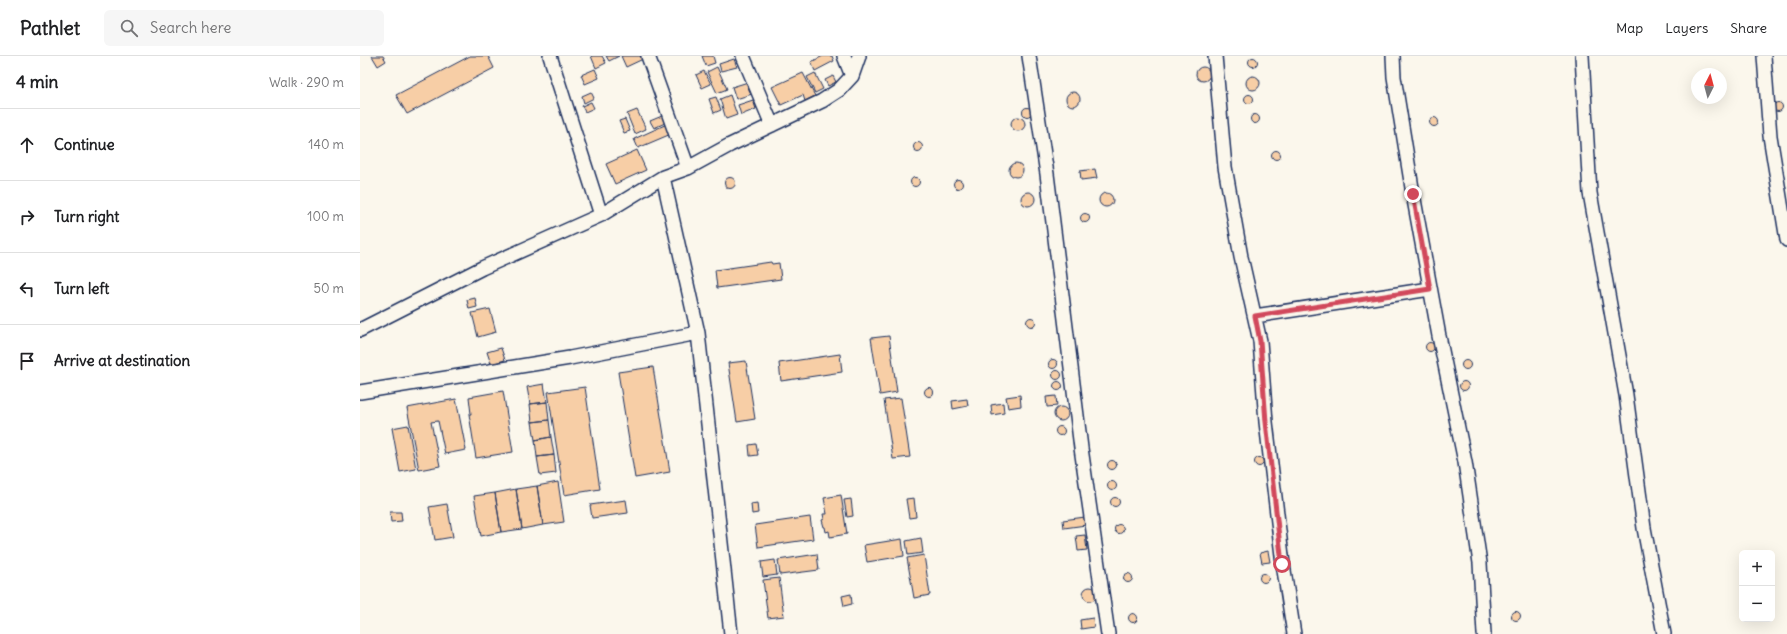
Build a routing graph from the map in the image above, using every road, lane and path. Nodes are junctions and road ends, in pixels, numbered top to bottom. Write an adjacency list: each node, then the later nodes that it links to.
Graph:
1 (550, 56): 15 (street)
2 (648, 56): 13 (street)
3 (743, 56): 12 (street)
4 (844, 56): 11 (street)
5 (859, 56): 11 (street)
6 (1029, 56): 23 (street)
7 (1215, 56): 18 (street)
8 (1393, 56): 17 (street)
9 (1582, 56): 26 (street)
10 (1764, 56): 16 (street)
11 (852, 76): 12 (street)
12 (772, 125): 13 (street)
13 (688, 168): 14 (street)
14 (663, 178): 15 (street); 20 (street)
15 (601, 215): 19 (street)
16 (1787, 240)
17 (1430, 289): 18 (street); 25 (street)
18 (1255, 316): 24 (street)
19 (360, 330)
20 (698, 333): 21 (street); 22 (street)
21 (360, 392)
22 (731, 634)
23 (1108, 634)
24 (1294, 634)
25 (1484, 634)
26 (1664, 634)

